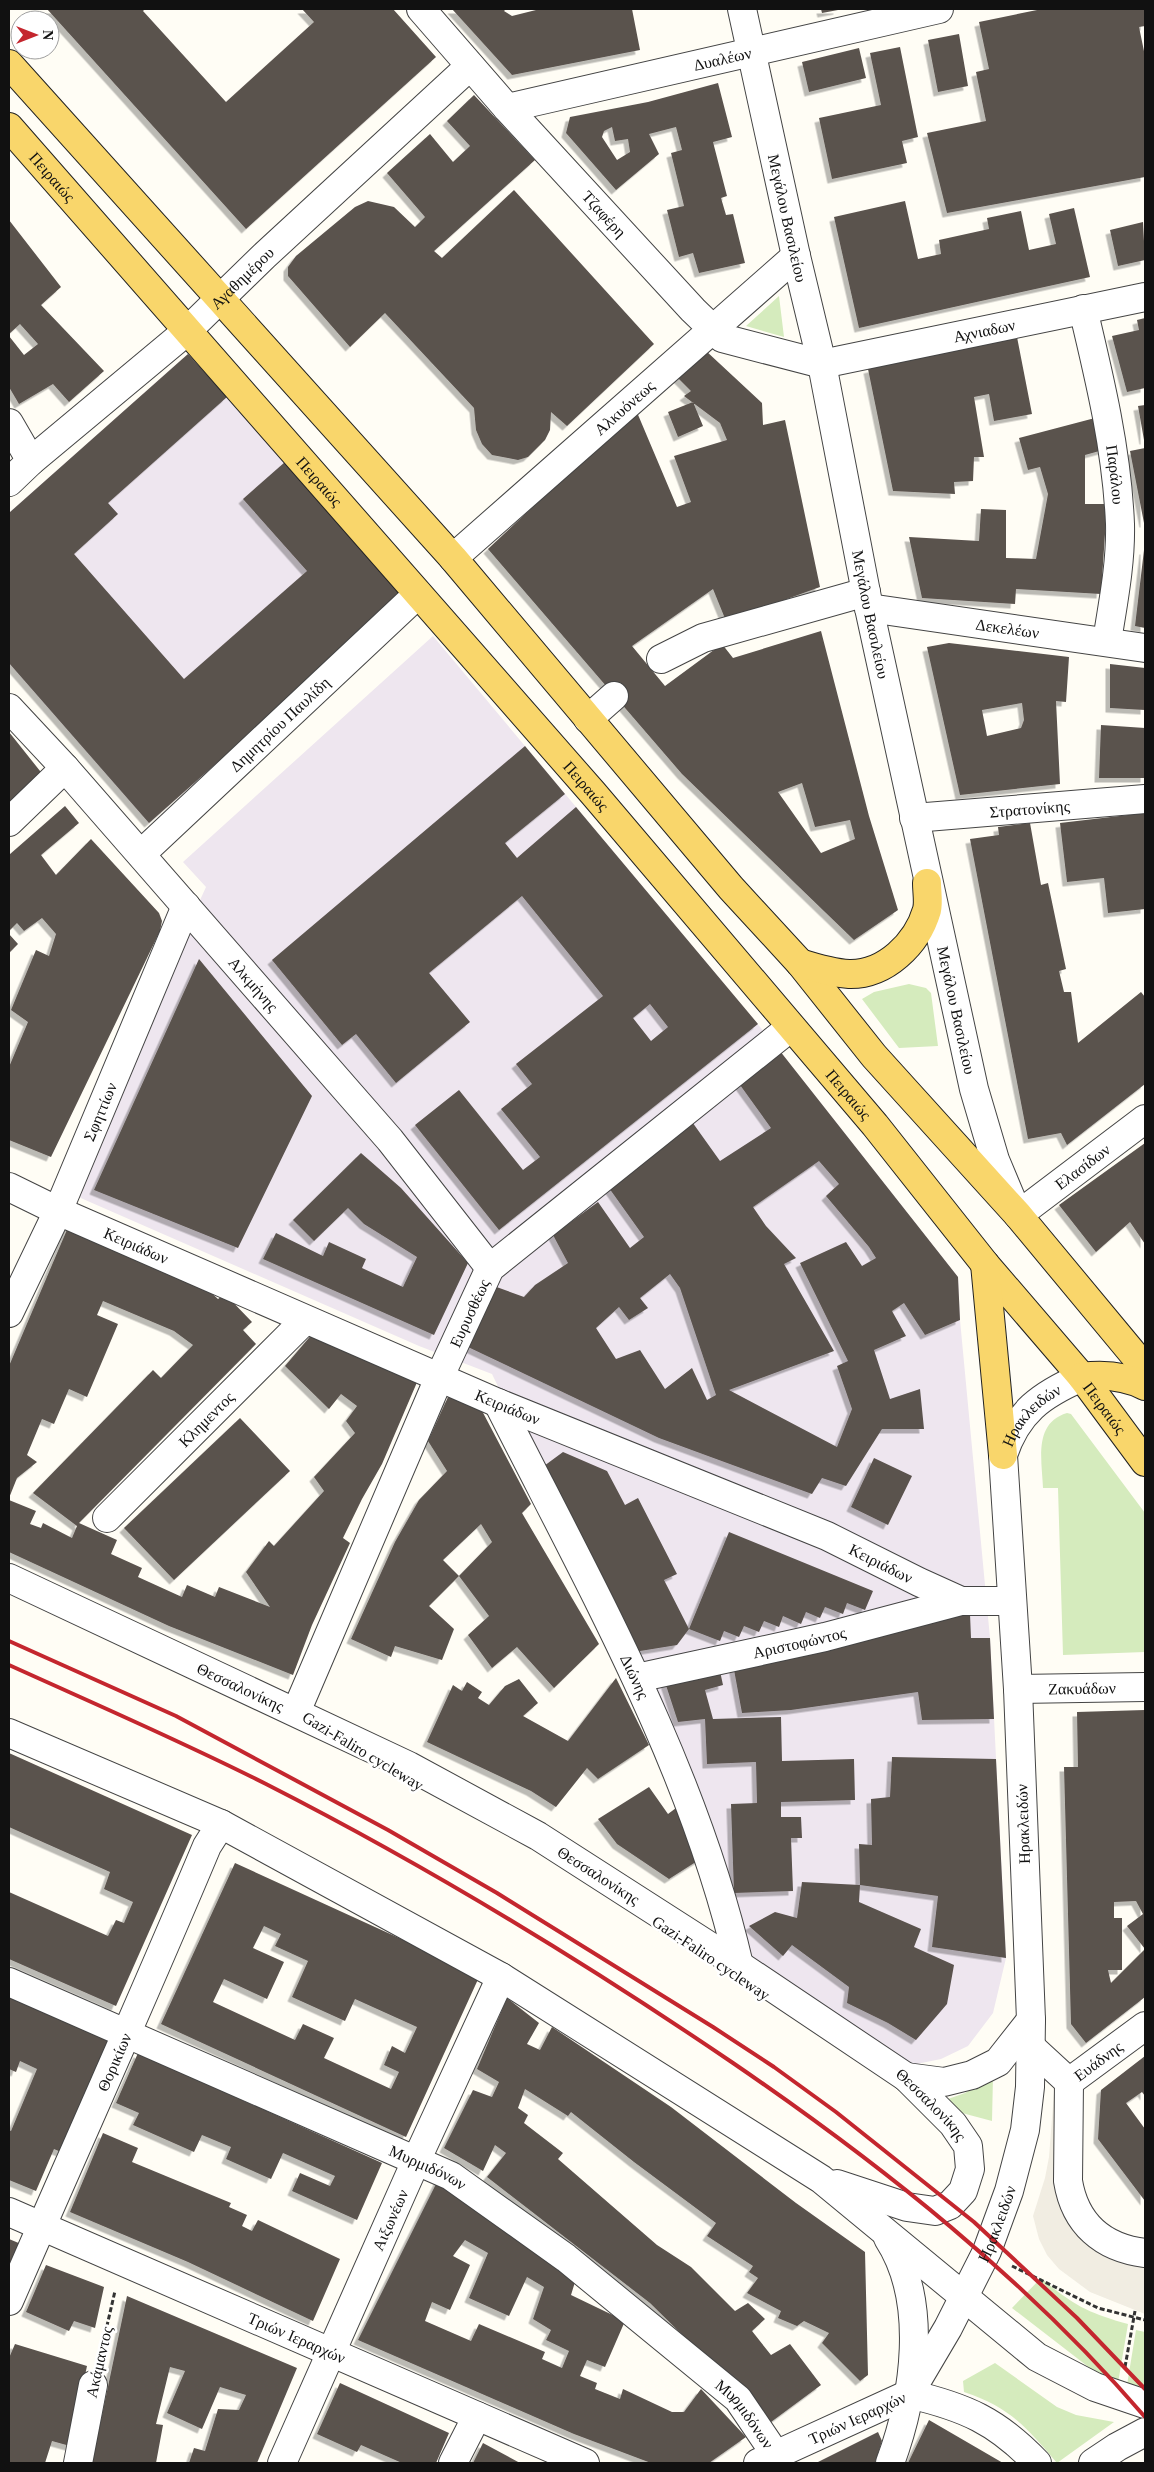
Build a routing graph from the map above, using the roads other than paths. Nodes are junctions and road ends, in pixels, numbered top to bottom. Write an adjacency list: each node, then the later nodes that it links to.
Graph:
1 (421, 9): 6 (street, Τζαφέρη)
2 (742, 9): 4 (street, Μεγάλου Βασιλείου)
3 (939, 9): 4 (street, Δυαλέων)
4 (750, 52): 7 (street, Δυαλέων); 9 (street, Μεγάλου Βασιλείου)
5 (9, 64): 11 (main road)
6 (470, 66): 7 (street, Τζαφέρη); 11 (street, Αγαθημέρου)
7 (507, 108): 13 (street, Τζαφέρη)
8 (9, 127): 14 (main road, Πειραιώς)
9 (796, 256): 13 (street, Αλκυόνεως); 15 (street, Μεγάλου Βασιλείου)
10 (1145, 297): 12 (street, Αχνιαδων)
11 (219, 298): 14 (street, Αγαθημέρου); 19 (main road)
12 (1083, 309): 15 (street, Αχνιαδων); 22 (street, Παράλου)
13 (711, 329): 15 (street, Τζαφέρη); 19 (street, Αλκυόνεως)
14 (187, 331): 17 (street, Αγαθημέρου); 20 (main road, Πειραιώς)
15 (822, 364): 21 (street, Μεγάλου Βασιλείου)
16 (9, 423): 17 (street)
17 (31, 461): 18 (street, Αγαθημέρου)
18 (9, 482)
19 (453, 558): 27 (main road)
20 (418, 594): 32 (street, Δημητρίου Παυλίδη); 36 (main road, Πειραιώς)
21 (868, 600): 22 (street, Δεκελέων); 24 (street); 30 (street, Μεγάλου Βασιλείου)
22 (1107, 641): 23 (street, Δεκελέων)
23 (1145, 648)
24 (661, 660)
25 (614, 696): 27 (street)
26 (9, 708): 28 (street, Αλκμήνης)
27 (588, 719): 35 (main road)
28 (65, 768): 31 (street); 32 (street, Αλκμήνης)
29 (1145, 799): 30 (street, Στρατονίκης)
30 (914, 818): 33 (street, Μεγάλου Βασιλείου)
31 (9, 822)
32 (141, 854): 34 (street, Αλκμήνης)
33 (927, 883): 35 (main road); 40 (street, Μεγάλου Βασιλείου)
34 (186, 906): 39 (street, Σφηττίων); 42 (street, Αλκμήνης)
35 (800, 964): 40 (main road)
36 (791, 1027): 41 (main road, Πειραιώς); 42 (street, Ευρυσθέως)
37 (1145, 1119): 40 (street, Ελασίδων)
38 (9, 1187): 39 (street, Κειριάδων)
39 (58, 1211): 43 (street, Σφηττίων); 44 (street, Κειριάδων)
40 (1018, 1215): 45 (main road)
41 (985, 1264): 46 (main road, Πειραιώς); 50 (main road)
42 (490, 1268): 47 (street, Ευρυσθέως)
43 (9, 1313)
44 (306, 1320): 47 (street, Κειριάδων); 52 (street, Κλημεντος)
45 (1142, 1358)
46 (1082, 1377): 48 (main road); 50 (street, Ηρακλειδών); 51 (main road, Πειραιώς)
47 (440, 1378): 49 (street, Κειριάδων); 59 (street, Ευρυσθέως)
48 (1145, 1386)
49 (498, 1403): 54 (street, Κειριάδων); 56 (street, Διώνης)
50 (1003, 1455): 55 (street, Ηρακλειδών)
51 (1145, 1462)
52 (107, 1518)
53 (9, 1578): 59 (street, Θεσσαλονίκης)
54 (961, 1600): 55 (street, Κειριάδων); 56 (street, Αριστοφώντος)
55 (1012, 1600): 58 (street, Ηρακλειδών)
56 (637, 1678): 62 (street, Διώνης)
57 (1145, 1687): 58 (street, Ζακυάδων)
58 (1018, 1689): 65 (street, Ηρακλειδών)
59 (296, 1712): 62 (street, Θεσσαλονίκης)
60 (9, 1733): 61 (street, Θεσσαλονίκης)
61 (221, 1824): 63 (street, Θεσσαλονίκης); 67 (street, Θορικίων)
62 (739, 1965): 69 (street, Θεσσαλονίκης)
63 (502, 1977): 71 (street, Αιξωνέων); 72 (street, Θεσσαλονίκης)
64 (9, 1982): 67 (street, Μυρμιδόνων)
65 (1031, 2020): 68 (street, Ηρακλειδών); 69 (street)
66 (1145, 2026): 70 (street, Ευάδνης)
67 (128, 2034): 71 (street, Μυρμιδόνων); 74 (street, Θορικίων)
68 (1031, 2047): 70 (street, Ευάδνης); 77 (street, Ηρακλειδών)
69 (906, 2077): 72 (street, Θεσσαλονίκης)
70 (1069, 2082): 76 (street)
71 (416, 2161): 79 (street, Αιξωνέων); 86 (street, Μυρμιδόνων)
72 (821, 2179): 75 (street, Θεσσαλονίκης)
73 (9, 2212): 74 (street, Τριών Ιεραρχών)
74 (40, 2226): 78 (street, Θορικίων); 79 (street, Τριών Ιεραρχών)
75 (880, 2226): 77 (street, Θεσσαλονίκης); 81 (street)
76 (1145, 2253)
77 (964, 2297): 81 (street, Τριών Ιεραρχών); 82 (street, Θεσσαλονίκης)
78 (9, 2301)
79 (330, 2352): 83 (street, Τριών Ιεραρχών); 88 (street, Αιξωνέων)
80 (93, 2385): 87 (street, Ακάμαντος)
81 (909, 2394): 86 (street, Τριών Ιεραρχών); 91 (street); 92 (street)
82 (1133, 2400)
83 (477, 2416): 89 (street); 90 (street, Τριών Ιεραρχών)
84 (1145, 2432): 85 (street)
85 (1123, 2455): 93 (street)
86 (767, 2459)
87 (78, 2463)
88 (282, 2463)
89 (453, 2463)
90 (585, 2463)
91 (890, 2463)
92 (1037, 2463)
93 (1094, 2463)

